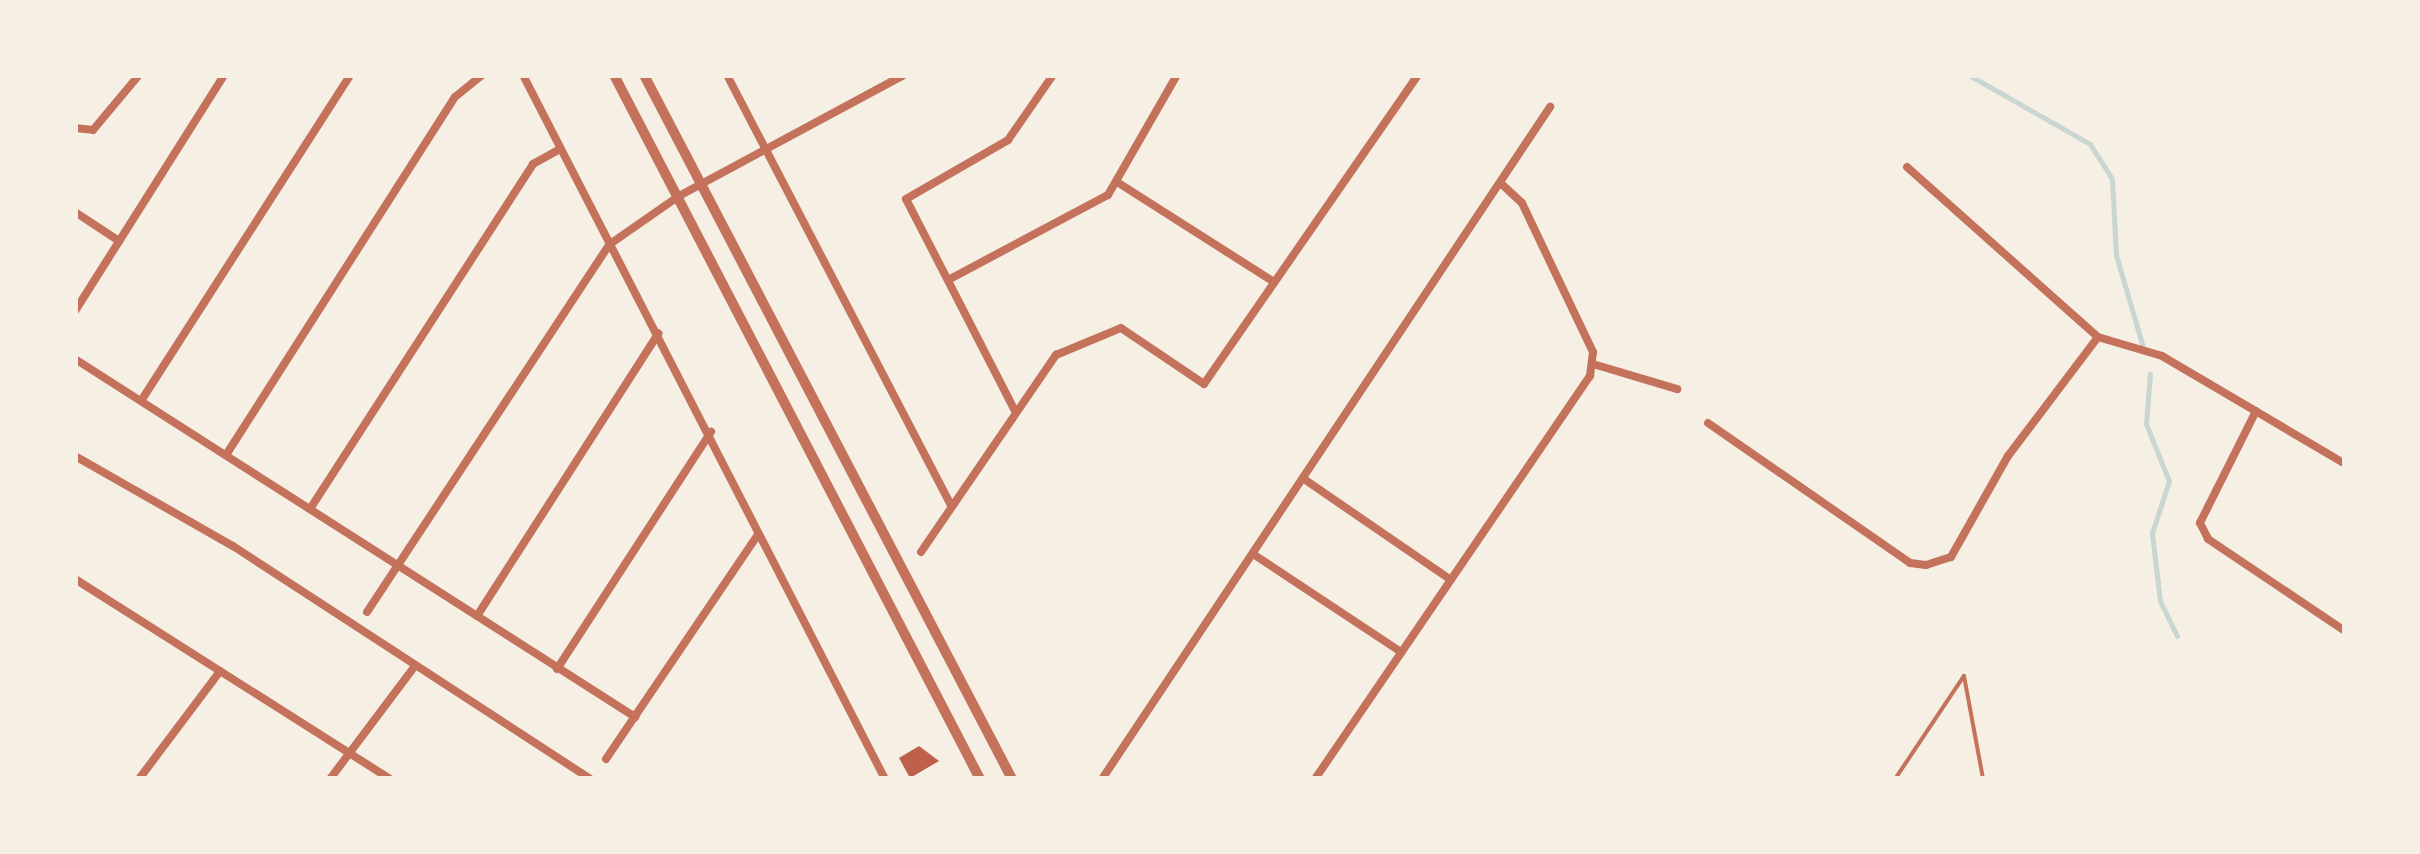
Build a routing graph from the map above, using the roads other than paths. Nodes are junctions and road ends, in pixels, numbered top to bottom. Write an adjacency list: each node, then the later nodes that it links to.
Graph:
1 (139, 75): 14 (street)
2 (224, 75): 23 (street)
3 (350, 75): 33 (street)
4 (482, 75): 38 (street)
5 (523, 75): 16 (street)
6 (614, 75): 21 (street)
7 (644, 75): 19 (street)
8 (727, 75): 15 (street)
9 (904, 75): 15 (street)
10 (1053, 75): 25 (street)
11 (1176, 75): 18 (street)
12 (1418, 75): 26 (street)
13 (1550, 107): 20 (street)
14 (75, 128)
15 (764, 148): 19 (street); 42 (street)
16 (560, 149): 24 (street); 43 (street)
17 (1907, 166): 29 (street)
18 (1117, 182): 25 (street); 26 (street)
19 (700, 184): 21 (street); 66 (street)
20 (1503, 185): 31 (street); 41 (street)
21 (679, 196): 24 (street); 65 (street)
22 (75, 212): 23 (street)
23 (119, 241): 27 (street)
24 (610, 244): 28 (street); 47 (street)
25 (948, 280): 34 (street)
26 (1274, 282): 34 (street)
27 (75, 311)
28 (659, 334): 37 (street); 51 (street)
29 (2098, 337): 35 (street); 36 (street)
30 (75, 359): 33 (street)
31 (1592, 364): 32 (street); 49 (street)
32 (1677, 388)
33 (142, 401): 38 (street)
34 (1015, 411): 42 (street)
35 (2256, 411): 40 (street); 52 (street)
36 (1708, 423)
37 (711, 432): 44 (street); 55 (street)
38 (226, 455): 43 (street)
39 (75, 456): 54 (street)
40 (2345, 464)
41 (1304, 478): 46 (street); 49 (street)
42 (951, 506): 45 (street)
43 (310, 510): 47 (street)
44 (757, 536): 57 (street); 64 (street)
45 (921, 552)
46 (1253, 554): 53 (street); 67 (street)
47 (396, 566): 50 (street); 51 (street)
48 (75, 579): 56 (street)
49 (1451, 580): 53 (street)
50 (367, 612)
51 (476, 616): 55 (street)
52 (2345, 632)
53 (1401, 652): 68 (street)
54 (414, 667): 58 (street); 63 (street)
55 (557, 668): 57 (street)
56 (220, 671): 58 (street); 60 (street)
57 (635, 717): 59 (street)
58 (348, 754): 61 (street); 62 (street)
59 (606, 760)
60 (139, 779)
61 (330, 779)
62 (390, 779)
63 (590, 779)
64 (885, 779)
65 (980, 779)
66 (1012, 779)
67 (1102, 779)
68 (1315, 779)
69 (1896, 779): 70 (lane)
70 (1983, 779)

